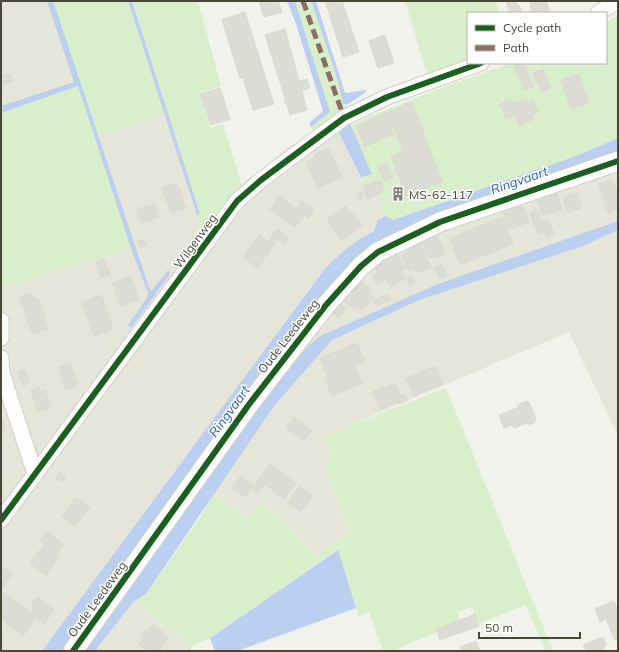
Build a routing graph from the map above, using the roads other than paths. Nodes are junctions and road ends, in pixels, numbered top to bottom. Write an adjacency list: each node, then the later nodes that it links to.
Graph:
1 (618, 1): 2 (street)
2 (600, 12)
3 (478, 64): 8 (street, Wilgenweg)
4 (618, 161): 10 (street, Oude Leedeweg)
5 (1, 320): 6 (street)
6 (1, 338)
7 (1, 358): 8 (street)
8 (35, 474): 9 (street, Wilgenweg)
9 (1, 520)
10 (73, 651)

